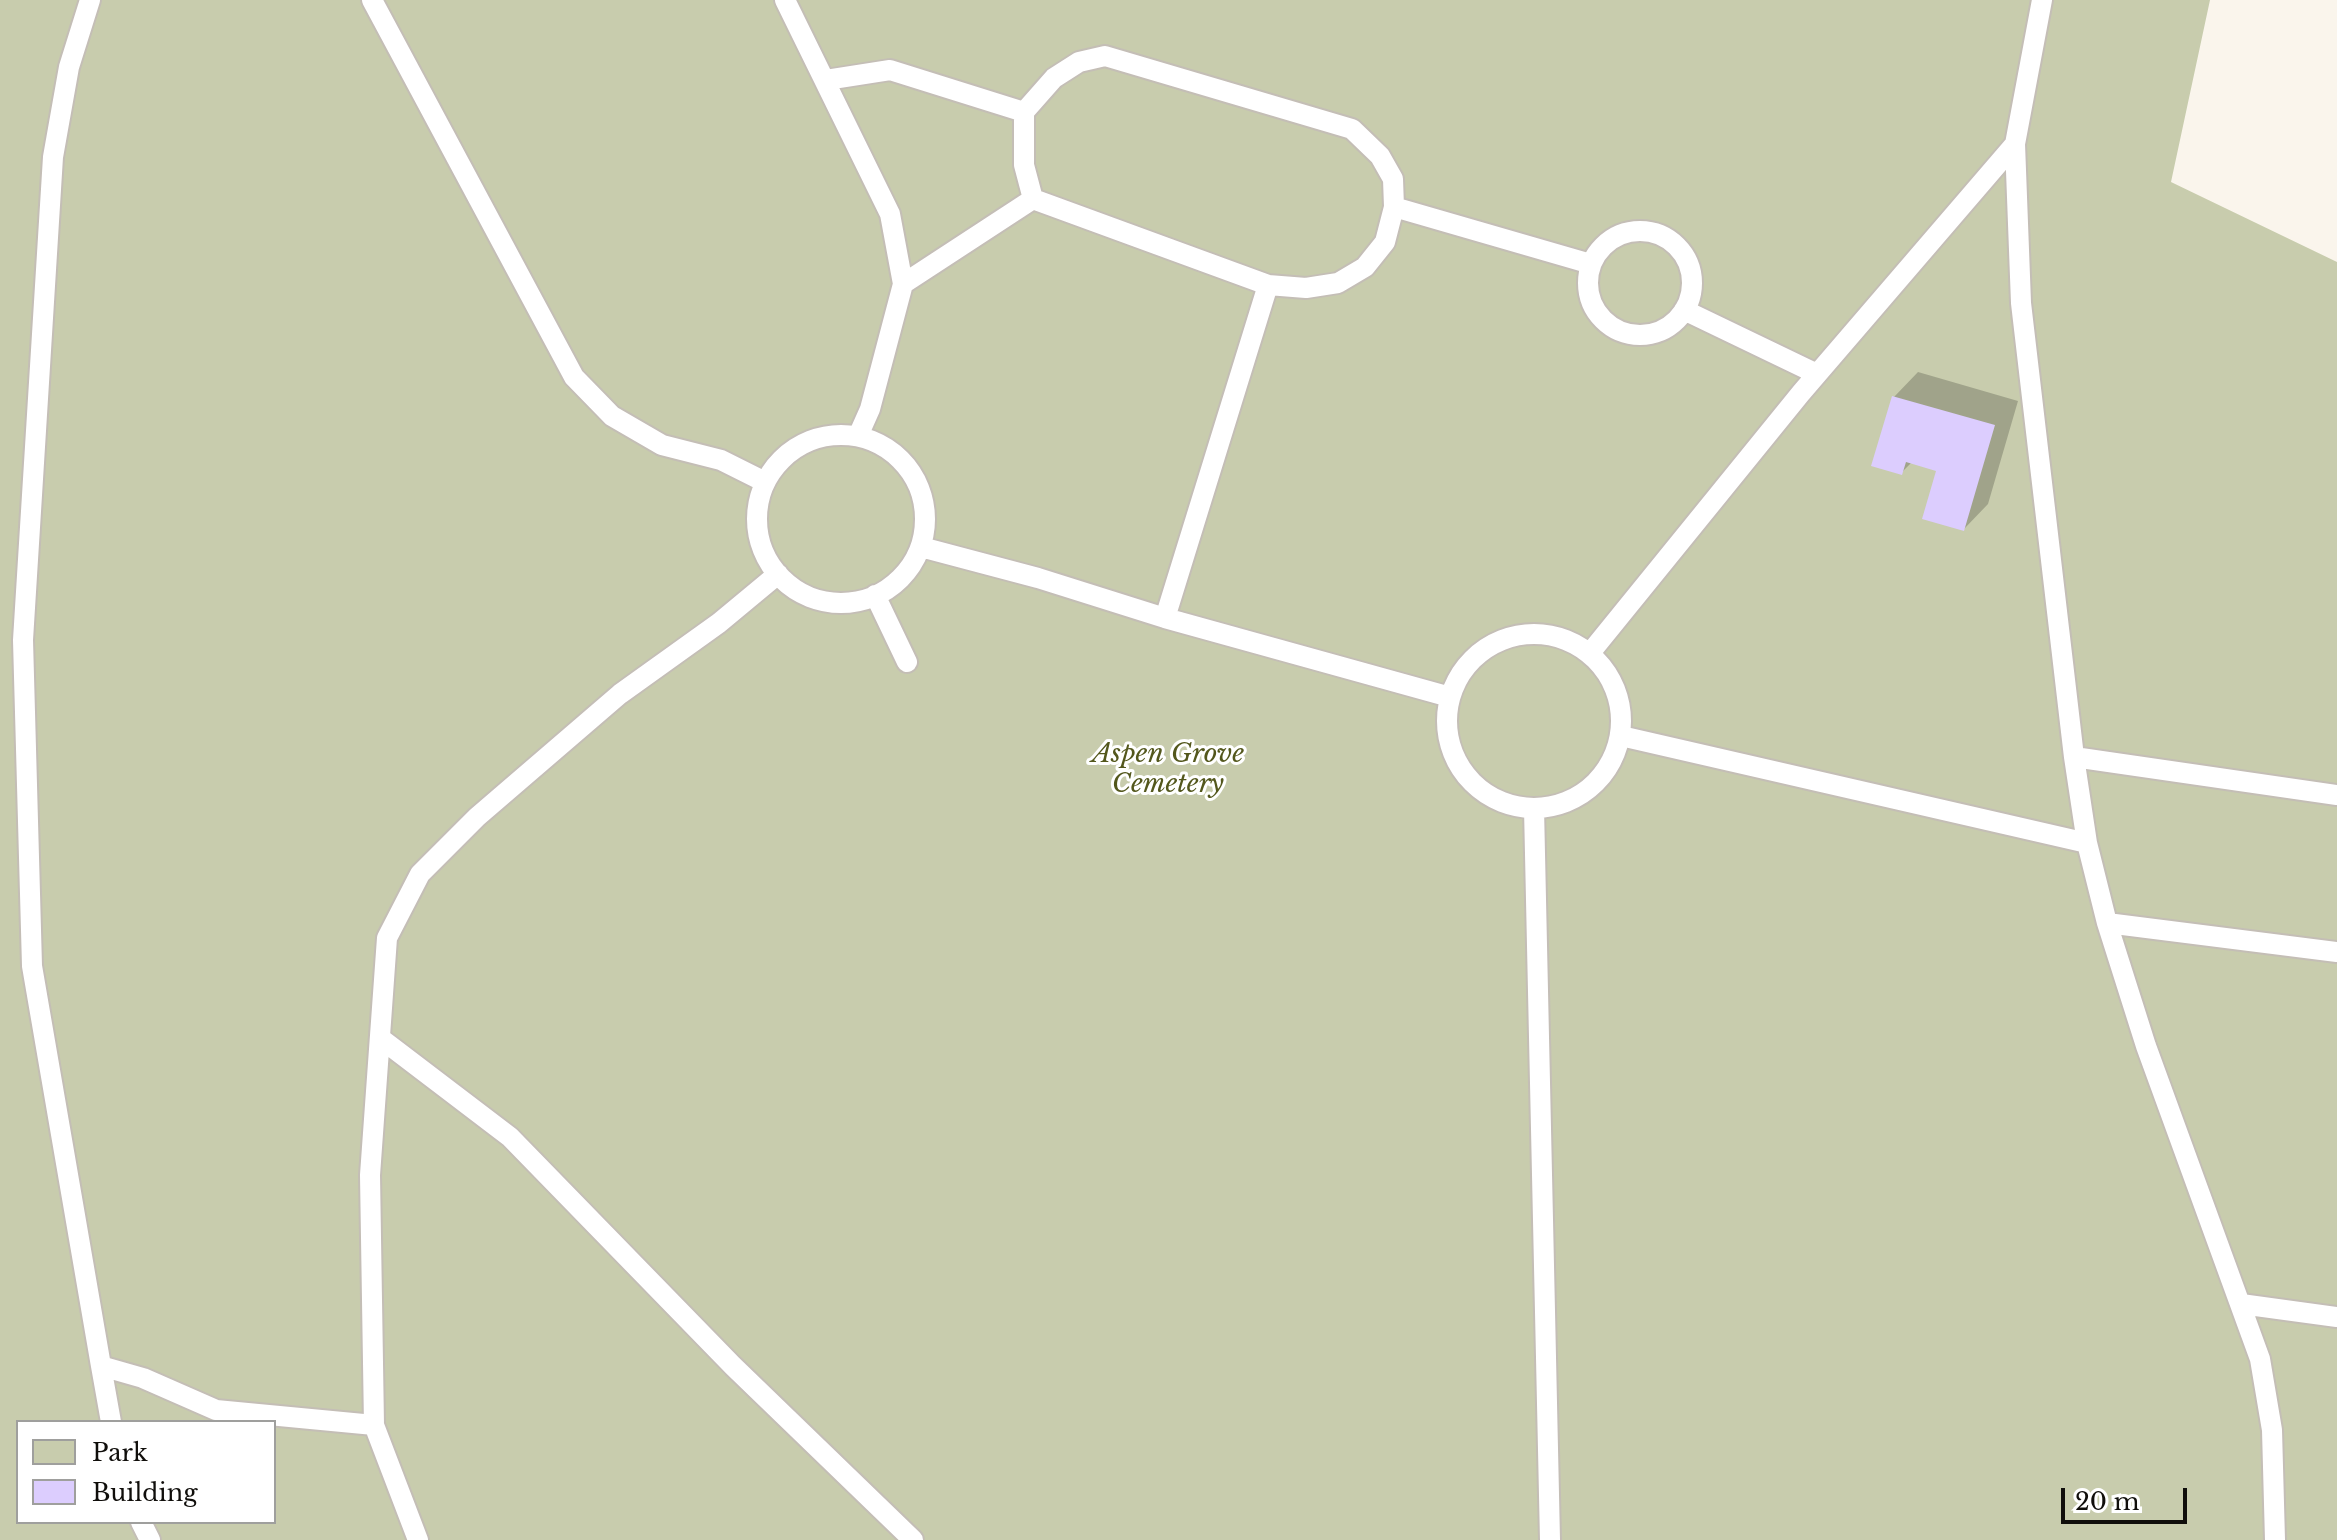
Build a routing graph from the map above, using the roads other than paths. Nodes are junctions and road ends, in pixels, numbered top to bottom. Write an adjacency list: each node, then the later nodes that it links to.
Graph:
1 (90, 0): 34 (lane)
2 (372, 0): 16 (lane)
3 (785, 0): 5 (lane)
4 (2042, 0): 7 (lane)
5 (826, 80): 6 (lane); 11 (lane)
6 (1024, 112): 8 (lane); 9 (lane)
7 (2015, 144): 14 (lane); 25 (lane)
8 (1033, 199): 11 (lane); 12 (lane)
9 (1394, 207): 10 (lane); 12 (lane)
10 (1591, 264): 13 (lane); 13 (lane)
11 (903, 284): 15 (lane)
12 (1268, 285): 20 (lane)
13 (1684, 310): 14 (lane)
14 (1817, 374): 21 (lane)
15 (858, 436): 16 (lane); 17 (lane)
16 (765, 482): 18 (lane)
17 (921, 547): 19 (lane); 20 (lane)
18 (778, 574): 19 (lane); 31 (lane)
19 (875, 595): 22 (lane)
20 (1165, 618): 23 (lane)
21 (1590, 653): 23 (lane); 24 (lane)
22 (907, 662)
23 (1450, 697): 27 (lane)
24 (1621, 736): 27 (lane); 28 (lane)
25 (2074, 757): 26 (lane); 28 (lane)
26 (2337, 795)
27 (1534, 808): 39 (lane)
28 (2087, 843): 29 (lane)
29 (2107, 923): 30 (lane); 32 (lane)
30 (2337, 952)
31 (380, 1038): 36 (lane); 38 (lane)
32 (2241, 1304): 33 (lane); 40 (lane)
33 (2337, 1317)
34 (101, 1366): 35 (lane); 36 (lane)
35 (111, 1420)
36 (374, 1425): 37 (lane)
37 (418, 1540)
38 (913, 1540)
39 (1550, 1540)
40 (2275, 1540)

